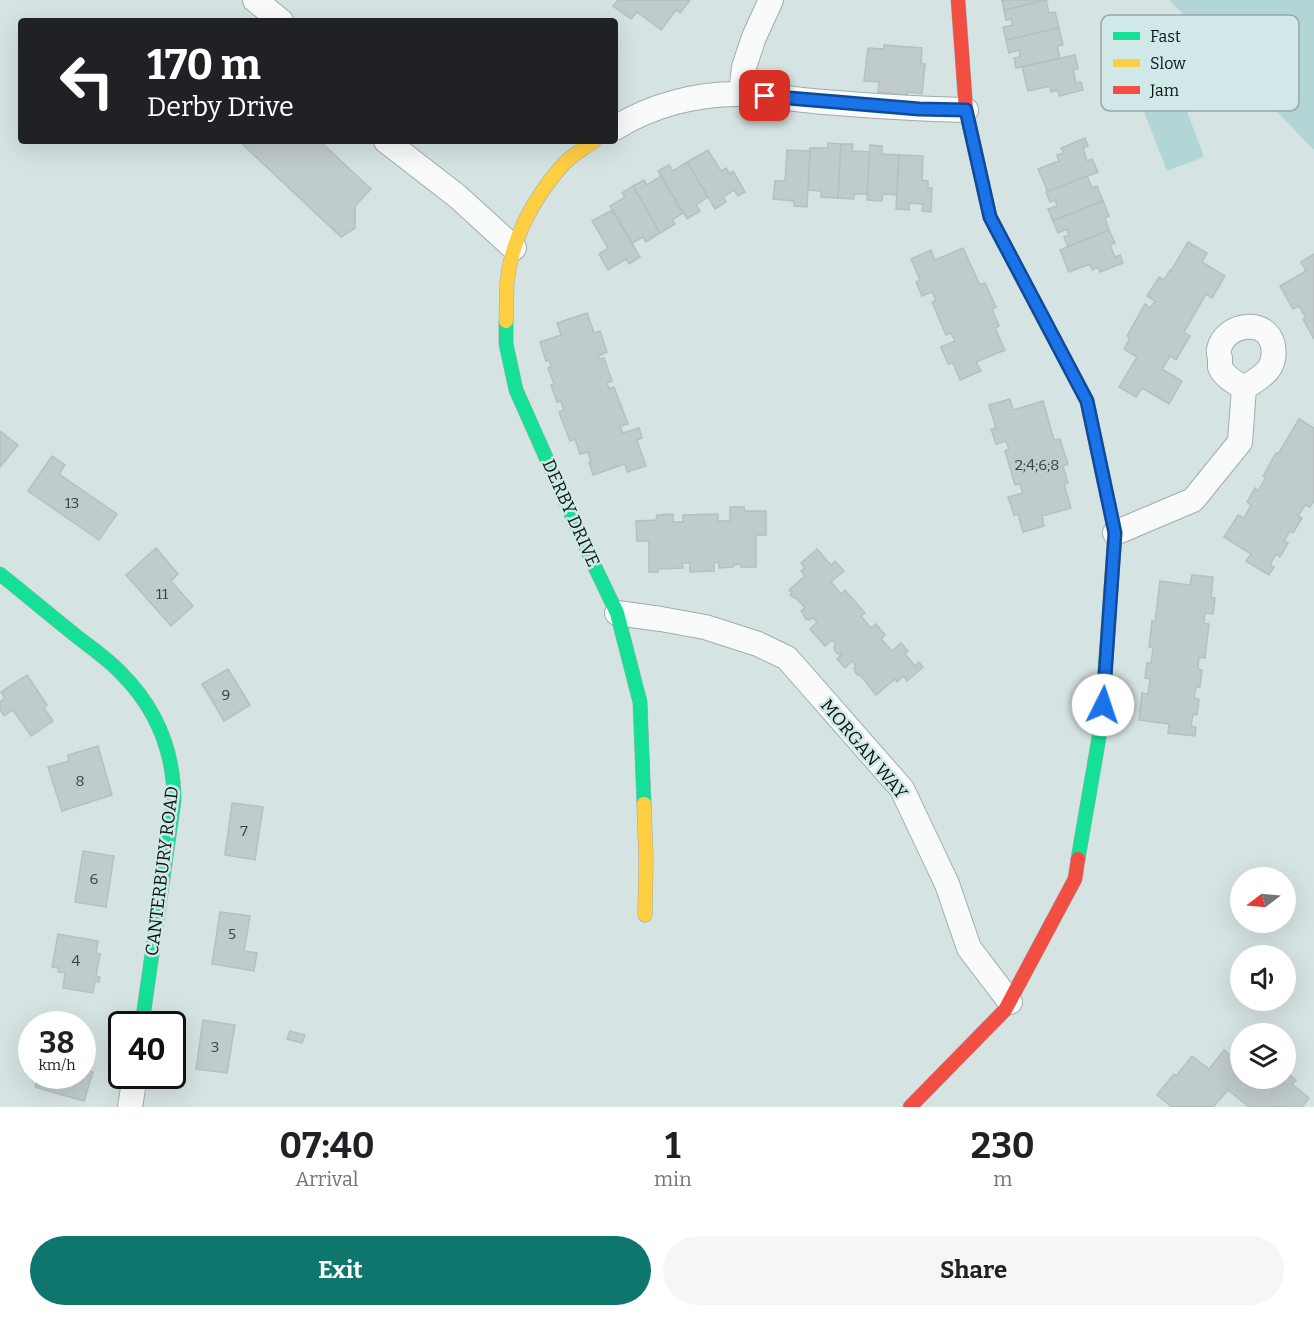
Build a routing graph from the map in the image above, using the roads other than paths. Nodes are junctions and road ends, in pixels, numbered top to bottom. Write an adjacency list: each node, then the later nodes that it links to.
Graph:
1 (255, 0): 4 (street)
2 (771, 0): 5 (street)
3 (958, 0): 6 (street)
4 (277, 18)
5 (741, 94): 6 (street); 7 (street)
6 (966, 110): 12 (street)
7 (618, 126)
8 (390, 144): 10 (street)
9 (590, 144): 10 (street, DERBY DRIVE)
10 (514, 248): 14 (street, DERBY DRIVE)
11 (1244, 388): 12 (street)
12 (1115, 533): 16 (street)
13 (0, 574): 17 (street, CANTERBURY ROAD)
14 (617, 613): 15 (street, DERBY DRIVE); 16 (street, MORGAN WAY)
15 (645, 915)
16 (1010, 1002): 20 (street)
17 (144, 1011)
18 (133, 1089): 19 (street)
19 (130, 1107)
20 (910, 1107)

